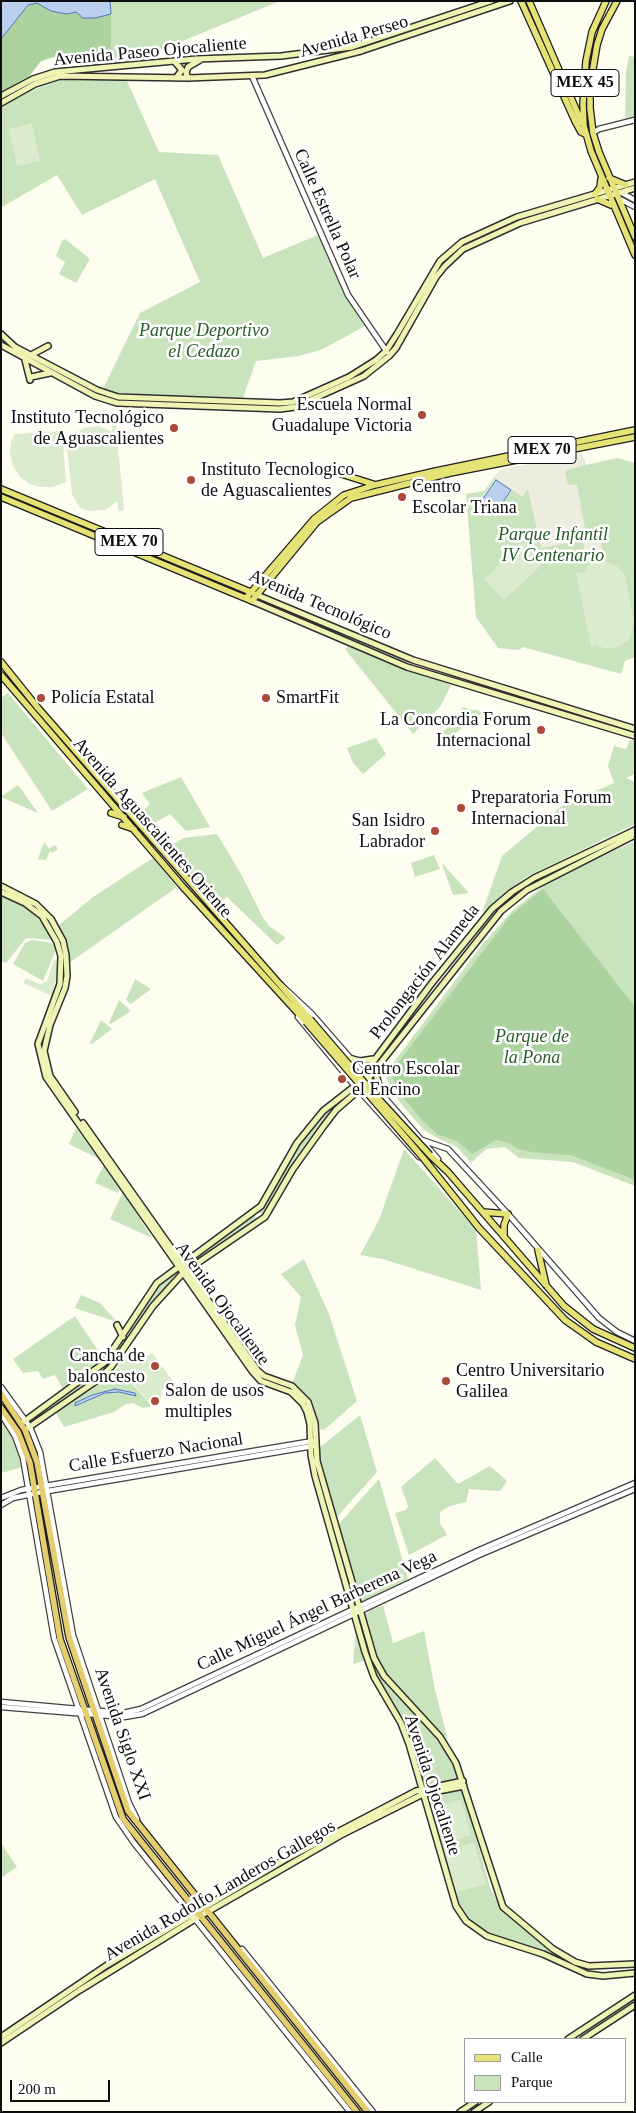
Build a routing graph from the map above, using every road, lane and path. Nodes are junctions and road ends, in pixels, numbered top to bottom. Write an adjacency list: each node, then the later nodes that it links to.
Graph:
1 (491, 1): 7 (main road, Avenida Perseo)
2 (510, 1): 11 (main road, Avenida Perseo)
3 (521, 1): 21 (main road)
4 (529, 1): 18 (main road)
5 (606, 1): 18 (main road, MEX 45)
6 (617, 1): 17 (main road, MEX 45)
7 (275, 56): 8 (main road, Avenida Paseo Ojocaliente)
8 (203, 59): 9 (main road, Avenida Paseo Ojocaliente); 13 (main road)
9 (175, 62): 12 (main road); 14 (main road, Avenida Paseo Ojocaliente)
10 (252, 76): 11 (main road, Avenida Paseo Ojocaliente); 13 (main road, Avenida Paseo Ojocaliente); 39 (street, Calle Estrella Polar)
11 (262, 76)
12 (176, 78): 13 (main road, Avenida Paseo Ojocaliente); 15 (main road, Avenida Paseo Ojocaliente)
13 (188, 78)
14 (1, 96)
15 (1, 103)
16 (635, 120): 19 (street)
17 (592, 125): 18 (main road); 19 (street); 20 (main road, MEX 45)
18 (584, 126): 21 (main road, MEX 45)
19 (599, 129): 20 (street)
20 (593, 133): 21 (main road); 23 (main road, MEX 45)
21 (585, 134): 22 (main road, MEX 45)
22 (601, 177): 27 (main road, MEX 45); 28 (main road)
23 (609, 178): 25 (main road); 27 (main road, MEX 45)
24 (635, 182): 25 (main road)
25 (626, 185): 27 (main road)
26 (635, 188): 27 (main road)
27 (613, 193): 28 (main road); 29 (street); 30 (street); 31 (main road, MEX 45); 32 (main road, MEX 45)
28 (596, 196): 31 (main road); 35 (main road); 36 (main road)
29 (635, 200)
30 (635, 207)
31 (614, 208): 33 (main road, MEX 45)
32 (635, 237)
33 (635, 255)
34 (1, 334): 40 (main road)
35 (397, 334): 36 (main road); 39 (main road)
36 (403, 336): 39 (main road)
37 (1, 345): 41 (main road)
38 (48, 346): 40 (main road)
39 (388, 353): 40 (main road); 42 (main road)
40 (32, 355)
41 (25, 359): 42 (main road); 42 (main road)
42 (52, 373)
43 (635, 430): 46 (main road, MEX 70)
44 (635, 437): 49 (main road, MEX 70)
45 (320, 472): 46 (main road)
46 (375, 485): 49 (main road, MEX 70)
47 (1, 489): 49 (main road, Avenida Tecnológico / MEX 70)
48 (1, 497): 50 (main road, Avenida Tecnológico / MEX 70)
49 (254, 594): 50 (main road, MEX 70); 51 (main road, MEX 70); 55 (main road, Avenida Tecnológico / MEX 70)
50 (246, 598): 51 (main road, Avenida Tecnológico / MEX 70)
51 (252, 602): 56 (main road, Avenida Tecnológico / MEX 70)
52 (2, 663): 53 (main road); 62 (main road, Avenida Aguascalientes Oriente)
53 (11, 664)
54 (1, 675): 58 (main road, Avenida Aguascalientes Oriente)
55 (635, 729)
56 (635, 736)
57 (111, 813): 58 (main road)
58 (125, 817): 61 (main road, Avenida Aguascalientes Oriente)
59 (144, 818): 62 (main road)
60 (122, 825): 61 (main road)
61 (135, 830): 70 (main road, Avenida Aguascalientes Oriente)
62 (145, 830): 66 (main road, Avenida Aguascalientes Oriente)
63 (635, 830): 73 (main road, Prolongación Alameda)
64 (157, 834): 66 (main road)
65 (635, 836): 74 (main road, Prolongación Alameda)
66 (158, 844): 69 (main road, Avenida Aguascalientes Oriente)
67 (1, 886): 88 (main road, Avenida Ojocaliente)
68 (1, 892): 88 (main road, Avenida Ojocaliente)
69 (280, 984): 71 (main road, Avenida Aguascalientes Oriente); 72 (street, Avenida Aguascalientes Oriente)
70 (283, 999): 71 (main road, Avenida Aguascalientes Oriente); 77 (street, Avenida Aguascalientes Oriente)
71 (308, 1020): 82 (main road, Avenida Aguascalientes Oriente, bridge); 83 (main road, Avenida Aguascalientes Oriente, bridge)
72 (349, 1058): 73 (main road); 75 (street, Avenida Aguascalientes Oriente)
73 (374, 1059): 75 (main road, Prolongación Alameda)
74 (378, 1066): 76 (main road, Prolongación Alameda); 79 (main road)
75 (363, 1073): 76 (street, Avenida Aguascalientes Oriente); 77 (street); 78 (main road, Prolongación Alameda)
76 (368, 1078): 78 (main road, Prolongación Alameda); 79 (street, Avenida Aguascalientes Oriente)
77 (350, 1080): 78 (street, Avenida Aguascalientes Oriente)
78 (357, 1088): 80 (street, Avenida Aguascalientes Oriente); 88 (main road, Prolongación Alameda); 89 (main road, Prolongación Alameda)
79 (380, 1092): 80 (street); 81 (street, Avenida Aguascalientes Oriente)
80 (368, 1101): 83 (street, Avenida Aguascalientes Oriente)
81 (422, 1140): 82 (street, Avenida Aguascalientes Oriente); 85 (street)
82 (448, 1172): 84 (main road, Avenida Aguascalientes Oriente)
83 (439, 1178): 95 (main road, Avenida Aguascalientes Oriente)
84 (483, 1212): 85 (main road); 86 (main road, Avenida Aguascalientes Oriente)
85 (508, 1214): 86 (main road); 87 (street)
86 (504, 1236): 90 (main road, Avenida Aguascalientes Oriente)
87 (538, 1250): 90 (main road); 93 (street)
88 (179, 1265): 89 (main road, Avenida Ojocaliente); 92 (main road, Prolongación Alameda)
89 (184, 1272): 102 (main road, Prolongación Alameda); 103 (main road, Avenida Ojocaliente)
90 (547, 1287): 94 (main road, Avenida Aguascalientes Oriente)
91 (117, 1325): 92 (main road)
92 (123, 1337): 101 (main road, Prolongación Alameda)
93 (635, 1341)
94 (635, 1348)
95 (635, 1359)
96 (1, 1387): 101 (street, Avenida Siglo XXI)
97 (1, 1394): 101 (highway, Avenida Siglo XXI)
98 (1, 1408): 100 (highway, Avenida Siglo XXI)
99 (1, 1413): 100 (highway); 105 (street, Avenida Siglo XXI)
100 (10, 1420): 104 (highway, Avenida Siglo XXI)
101 (24, 1422): 102 (highway, Avenida Siglo XXI)
102 (28, 1428): 107 (highway, Avenida Siglo XXI)
103 (313, 1443): 107 (street, Calle Esfuerzo Nacional); 112 (main road, Avenida Ojocaliente)
104 (23, 1444): 105 (highway); 109 (highway, Avenida Siglo XXI)
105 (23, 1458): 109 (street, Avenida Siglo XXI)
106 (635, 1483): 112 (street, Calle Miguel Ángel Barberena Vega)
107 (45, 1488): 109 (street, Calle Esfuerzo Nacional); 116 (highway, Avenida Siglo XXI)
108 (635, 1489): 112 (street, Calle Miguel Ángel Barberena Vega)
109 (32, 1491): 110 (street, Calle Esfuerzo Nacional); 111 (street, Calle Esfuerzo Nacional); 115 (highway, Avenida Siglo XXI)
110 (1, 1498)
111 (1, 1505)
112 (356, 1611): 116 (street, Calle Miguel Ángel Barberena Vega); 117 (main road, Avenida Ojocaliente); 118 (main road, Avenida Ojocaliente)
113 (1, 1702): 115 (street, Calle Miguel Ángel Barberena Vega)
114 (1, 1707): 115 (street, Calle Miguel Ángel Barberena Vega)
115 (82, 1712): 116 (street, Calle Miguel Ángel Barberena Vega); 120 (highway, Avenida Siglo XXI)
116 (97, 1713): 119 (highway, Avenida Siglo XXI)
117 (463, 1783): 118 (main road, Avenida Rodolfo Landeros Gallegos); 121 (main road, Avenida Ojocaliente)
118 (423, 1791): 119 (main road, Avenida Rodolfo Landeros Gallegos); 122 (main road, Avenida Ojocaliente)
119 (207, 1909): 120 (main road, Avenida Rodolfo Landeros Gallegos); 133 (highway, Avenida Siglo XXI); 134 (street, Avenida Siglo XXI)
120 (196, 1915): 125 (main road, Avenida Rodolfo Landeros Gallegos); 128 (main road, Avenida Rodolfo Landeros Gallegos); 131 (street, Avenida Siglo XXI); 132 (highway, Avenida Siglo XXI)
121 (635, 1964)
122 (635, 1973)
123 (635, 1995): 126 (main road)
124 (635, 2005): 127 (main road)
125 (1, 2037)
126 (570, 2038)
127 (585, 2038)
128 (1, 2043)
129 (474, 2103): 135 (main road)
130 (488, 2103): 136 (main road)
131 (350, 2112)
132 (357, 2112)
133 (368, 2112)
134 (373, 2112)
135 (460, 2112)
136 (474, 2112)

